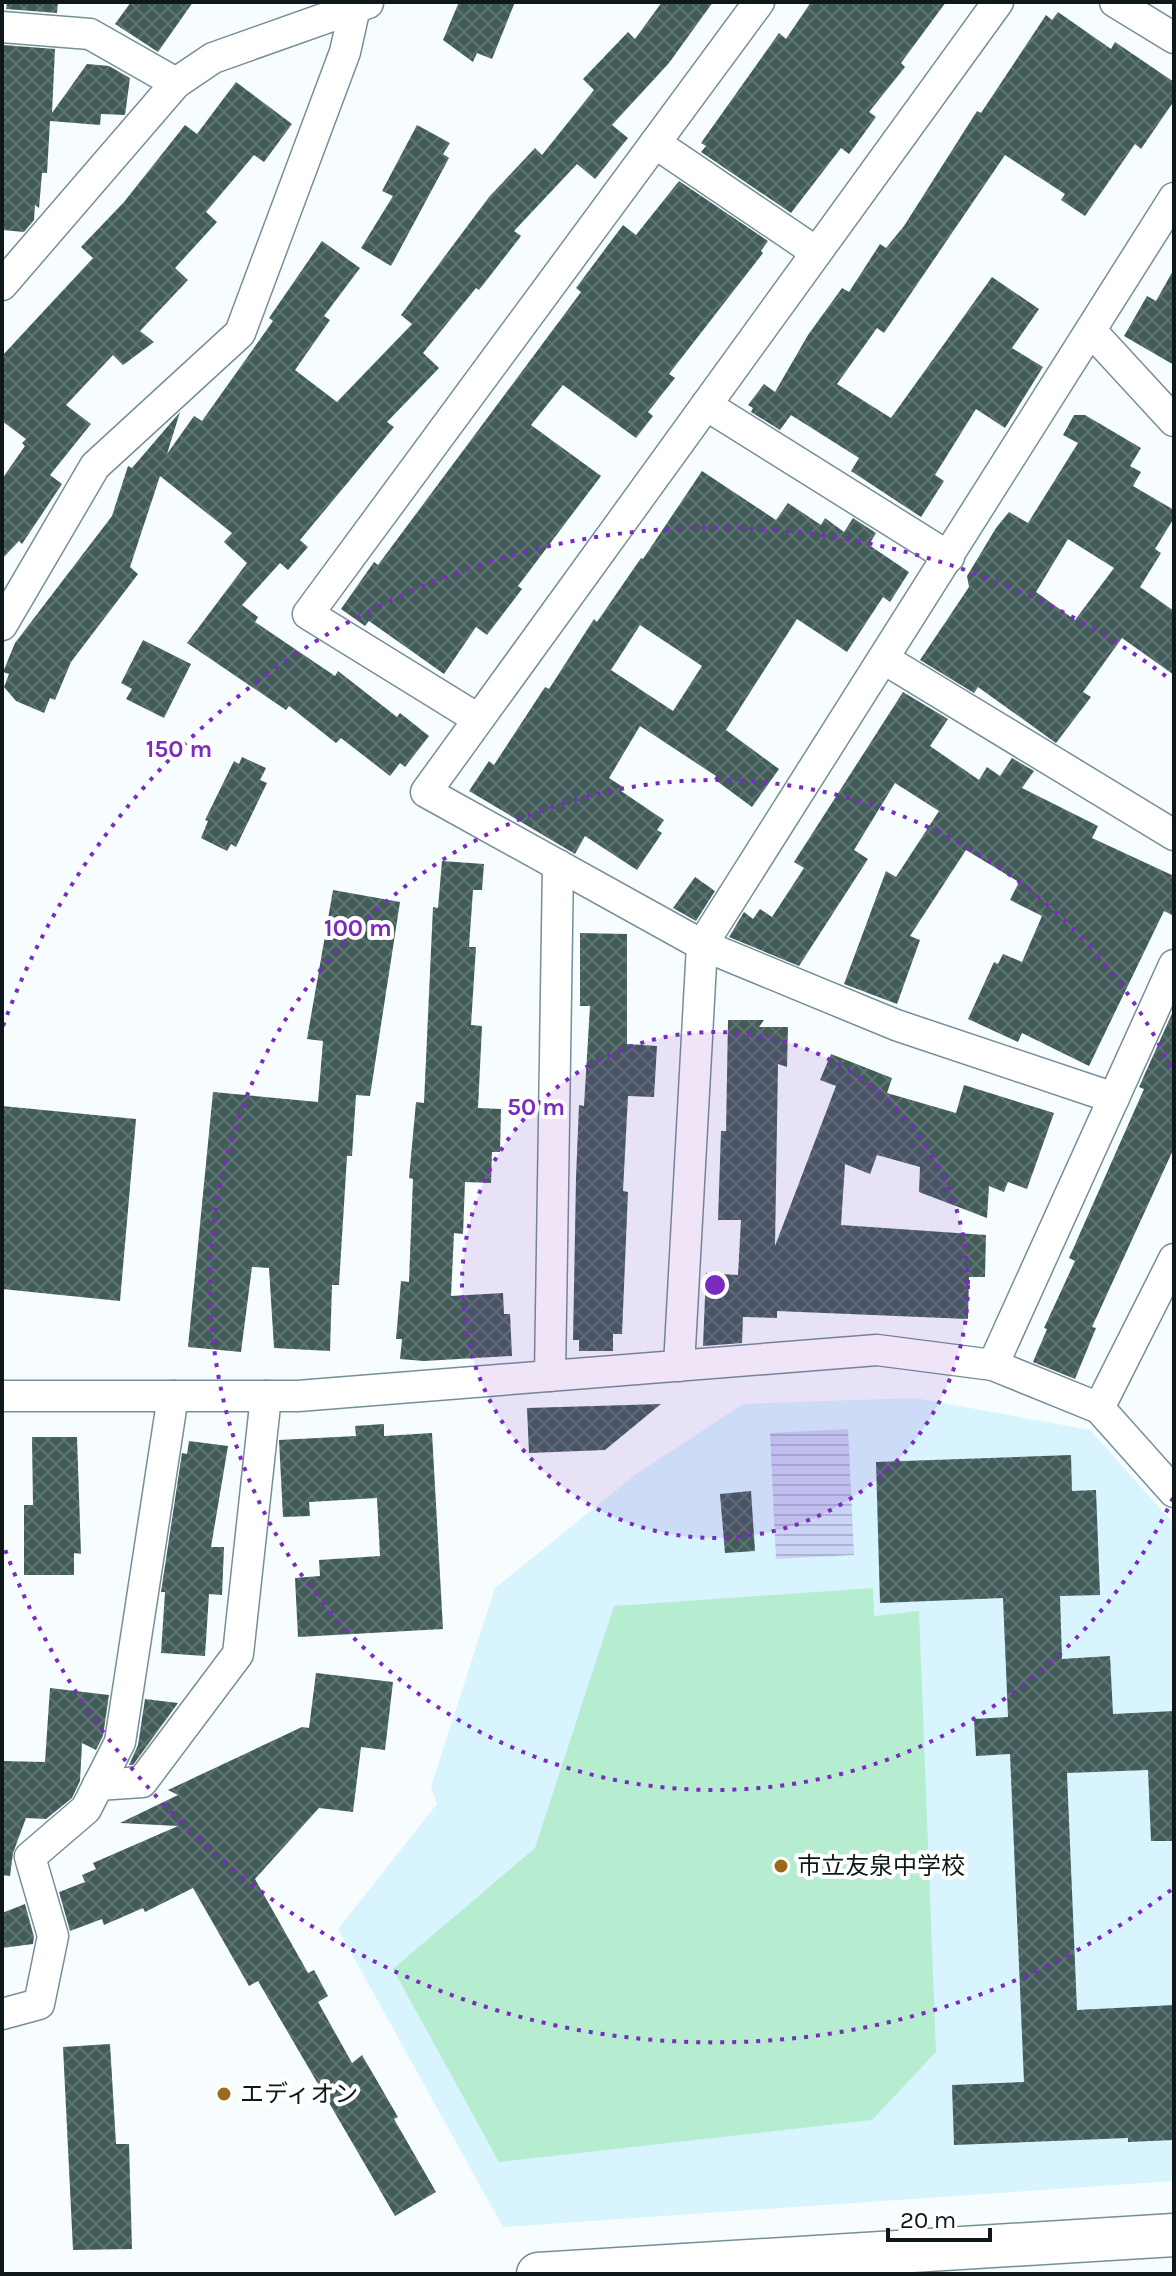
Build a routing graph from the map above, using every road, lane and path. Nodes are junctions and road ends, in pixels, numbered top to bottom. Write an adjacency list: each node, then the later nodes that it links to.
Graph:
1 (759, 2): 8 (street)
2 (998, 2): 11 (street)
3 (1115, 2): 6 (street)
4 (357, 4): 7 (street); 17 (street)
5 (2, 27): 7 (street)
6 (1174, 38)
7 (176, 83): 10 (street)
8 (655, 143): 11 (street); 19 (street)
9 (1174, 198): 13 (street)
10 (16, 250): 12 (street)
11 (816, 252): 14 (street)
12 (2, 285)
13 (1092, 332): 15 (street); 16 (street)
14 (706, 405): 16 (street); 19 (street)
15 (1174, 421)
16 (949, 557): 18 (street)
17 (2, 625)
18 (884, 659): 20 (street); 22 (street)
19 (478, 719): 21 (street)
20 (1174, 835)
21 (558, 865): 22 (street); 28 (street)
22 (702, 945): 24 (street); 27 (street)
23 (1174, 965): 24 (street)
24 (1114, 1098): 26 (street)
25 (1174, 1259): 32 (street)
26 (993, 1365): 27 (street); 32 (street)
27 (679, 1366): 28 (street)
28 (550, 1376): 31 (street)
29 (2, 1396): 30 (street)
30 (173, 1396): 31 (street); 34 (street)
31 (266, 1396): 34 (street)
32 (1099, 1408): 33 (street)
33 (1174, 1492)
34 (98, 1785): 35 (street)
35 (2, 2014)
36 (1174, 2235): 37 (street)
37 (538, 2274)

